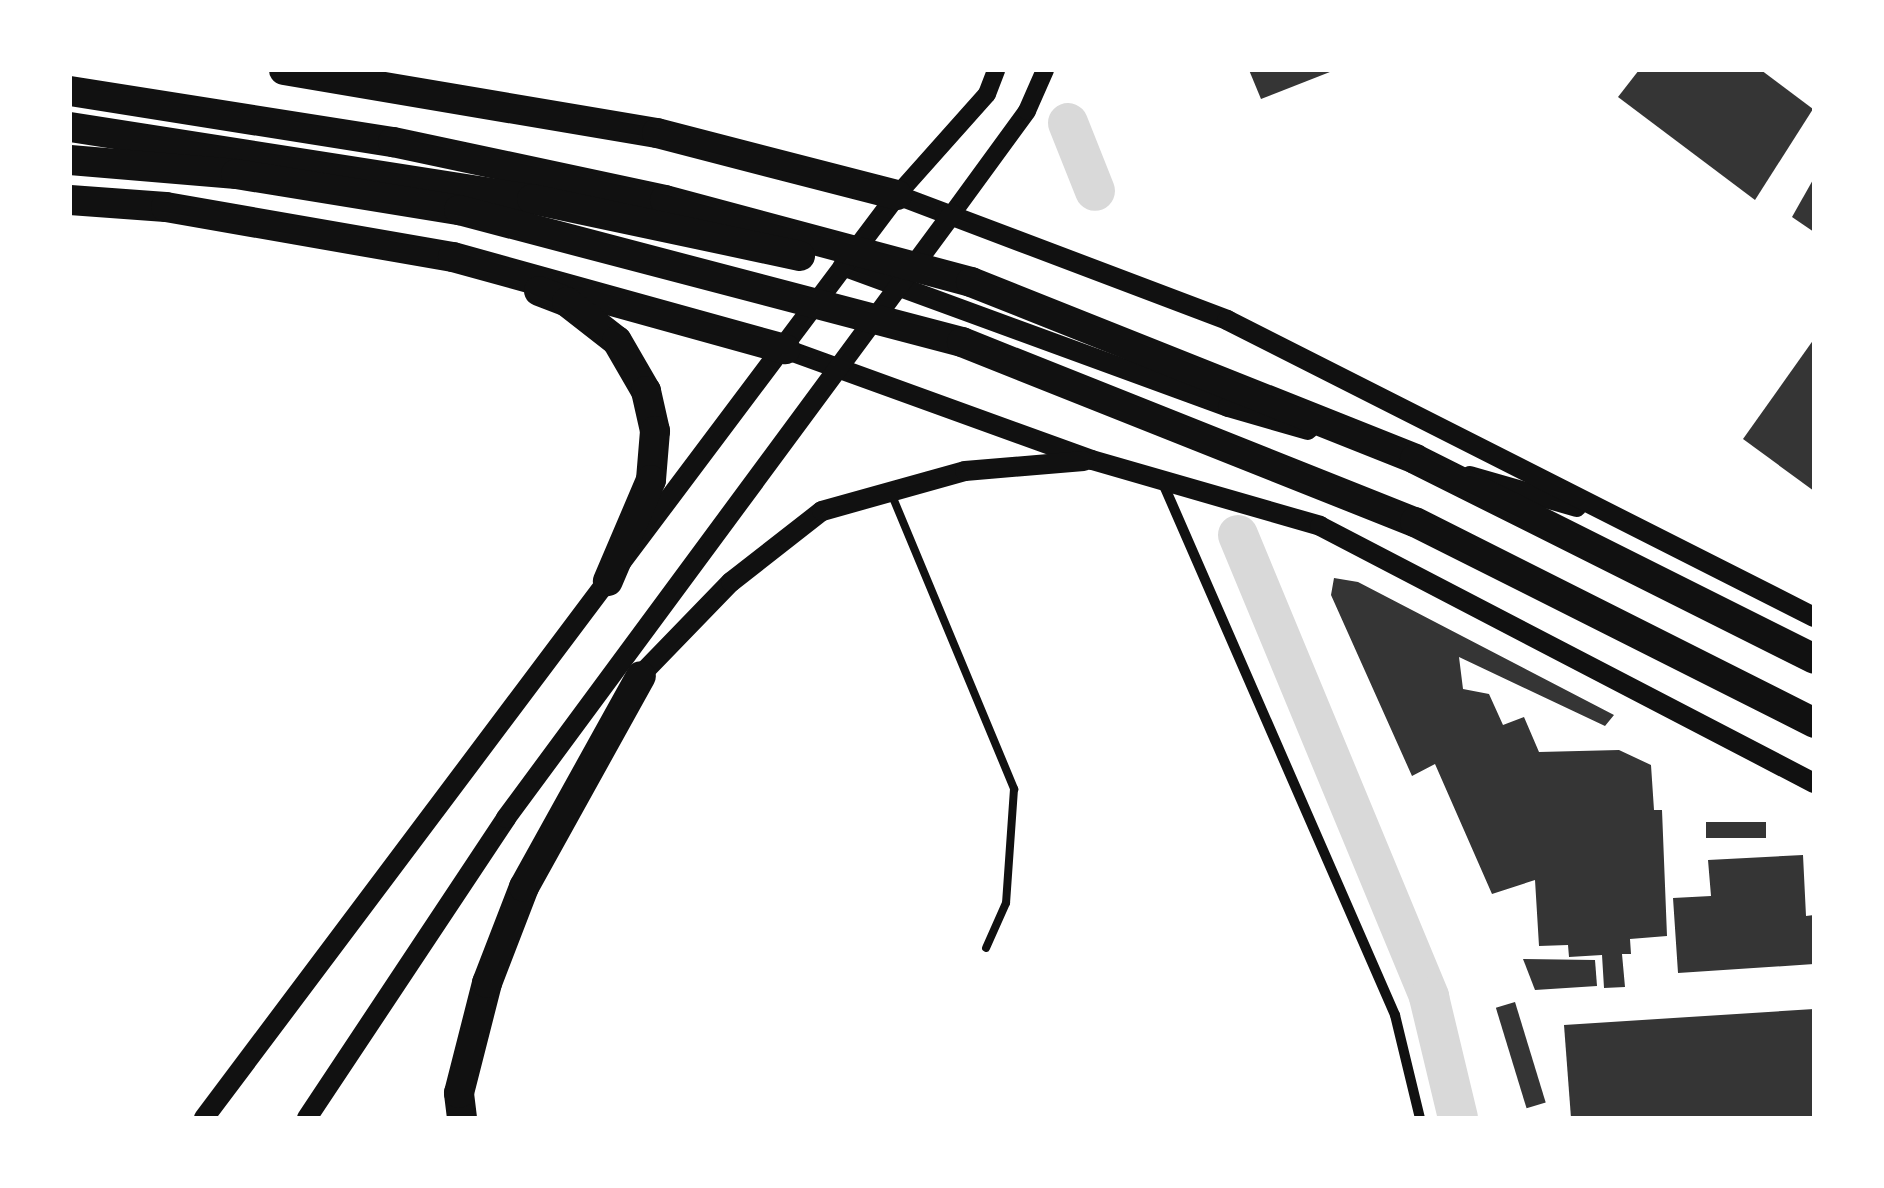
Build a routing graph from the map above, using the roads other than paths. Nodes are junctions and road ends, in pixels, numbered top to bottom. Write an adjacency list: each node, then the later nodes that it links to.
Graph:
1 (284, 70): 8 (highway)
2 (996, 70): 8 (street)
3 (1045, 70): 11 (street)
4 (70, 91): 23 (highway)
5 (70, 127): 13 (highway)
6 (70, 160): 25 (highway)
7 (70, 182): 10 (highway)
8 (897, 195): 11 (main road); 13 (main road)
9 (70, 200): 10 (highway)
10 (166, 207): 12 (highway)
11 (952, 214): 14 (main road); 20 (main road)
12 (453, 257): 15 (highway); 21 (highway)
13 (843, 266): 14 (main road); 15 (main road)
14 (900, 290): 16 (main road); 20 (main road)
15 (785, 349): 16 (main road); 21 (main road)
16 (845, 367): 17 (main road); 26 (main road)
17 (1092, 460): 18 (main road); 19 (main road)
18 (1160, 476): 27 (main road); 32 (street)
19 (889, 489): 24 (main road); 28 (lane)
20 (1626, 521): 22 (main road)
21 (608, 581): 29 (main road)
22 (1814, 616)
23 (1814, 659)
24 (642, 676): 26 (main road); 31 (highway)
25 (1814, 724)
26 (555, 751): 30 (main road)
27 (1814, 784)
28 (986, 948)
29 (204, 1118)
30 (307, 1118)
31 (462, 1118)
32 (1420, 1118)

